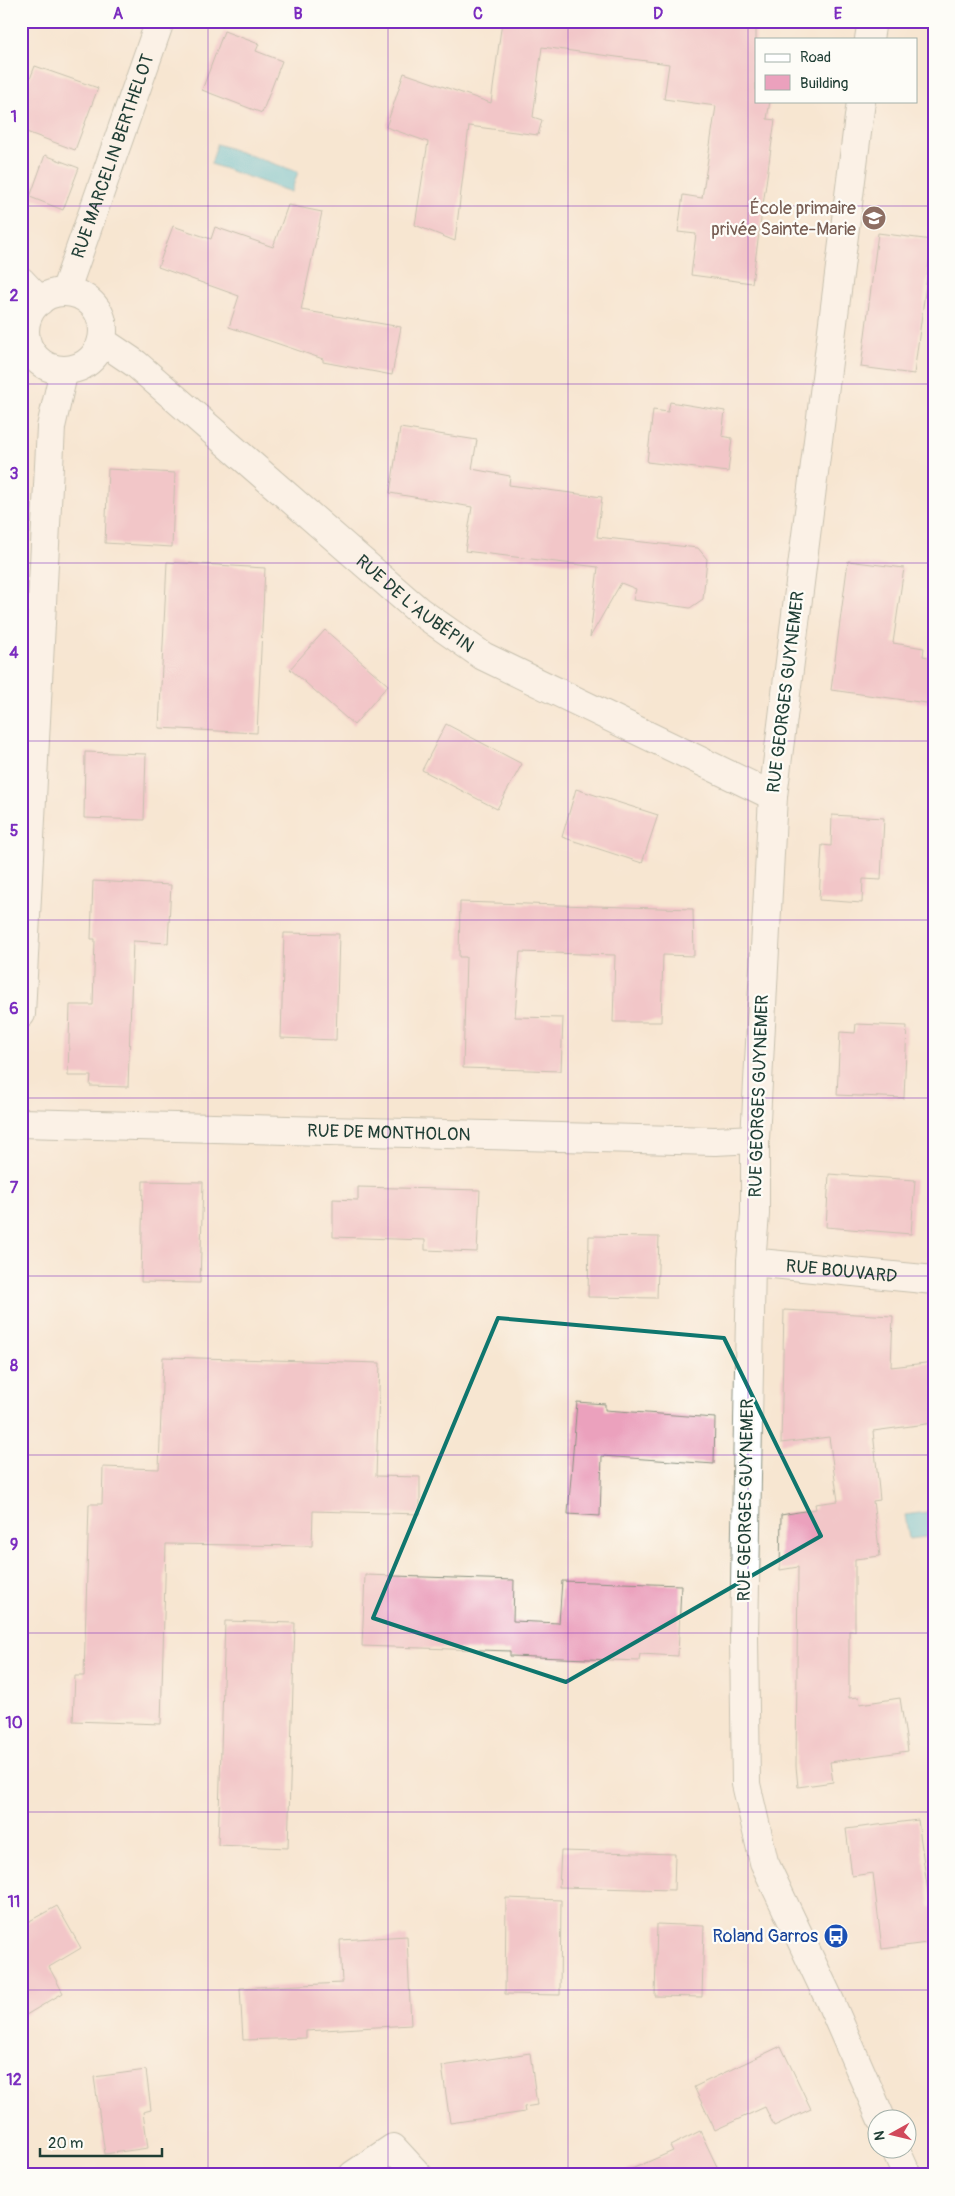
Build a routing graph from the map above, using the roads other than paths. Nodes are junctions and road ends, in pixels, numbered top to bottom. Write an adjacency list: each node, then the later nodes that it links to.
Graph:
1 (160, 21): 6 (street, RUE MARCELIN BERTHELOT)
2 (872, 21): 3 (street)
3 (869, 38)
4 (861, 102): 11 (street, RUE GEORGES GUYNEMER)
5 (21, 281): 7 (street)
6 (65, 292): 7 (street); 9 (street)
7 (40, 301): 8 (street)
8 (23, 336): 10 (street)
9 (102, 341): 10 (street); 11 (street, RUE DE L'AUBÉPIN)
10 (64, 370): 12 (street)
11 (773, 796): 15 (street, RUE GEORGES GUYNEMER)
12 (26, 822): 13 (street)
13 (21, 1014)
14 (21, 1123): 15 (street, RUE DE MONTHOLON)
15 (755, 1139): 16 (street, RUE GEORGES GUYNEMER)
16 (750, 1262): 17 (street, RUE BOUVARD); 18 (street, RUE GEORGES GUYNEMER)
17 (934, 1280)
18 (876, 2108)
19 (899, 2158): 22 (street)
20 (353, 2175): 21 (street)
21 (418, 2175)
22 (907, 2175)

